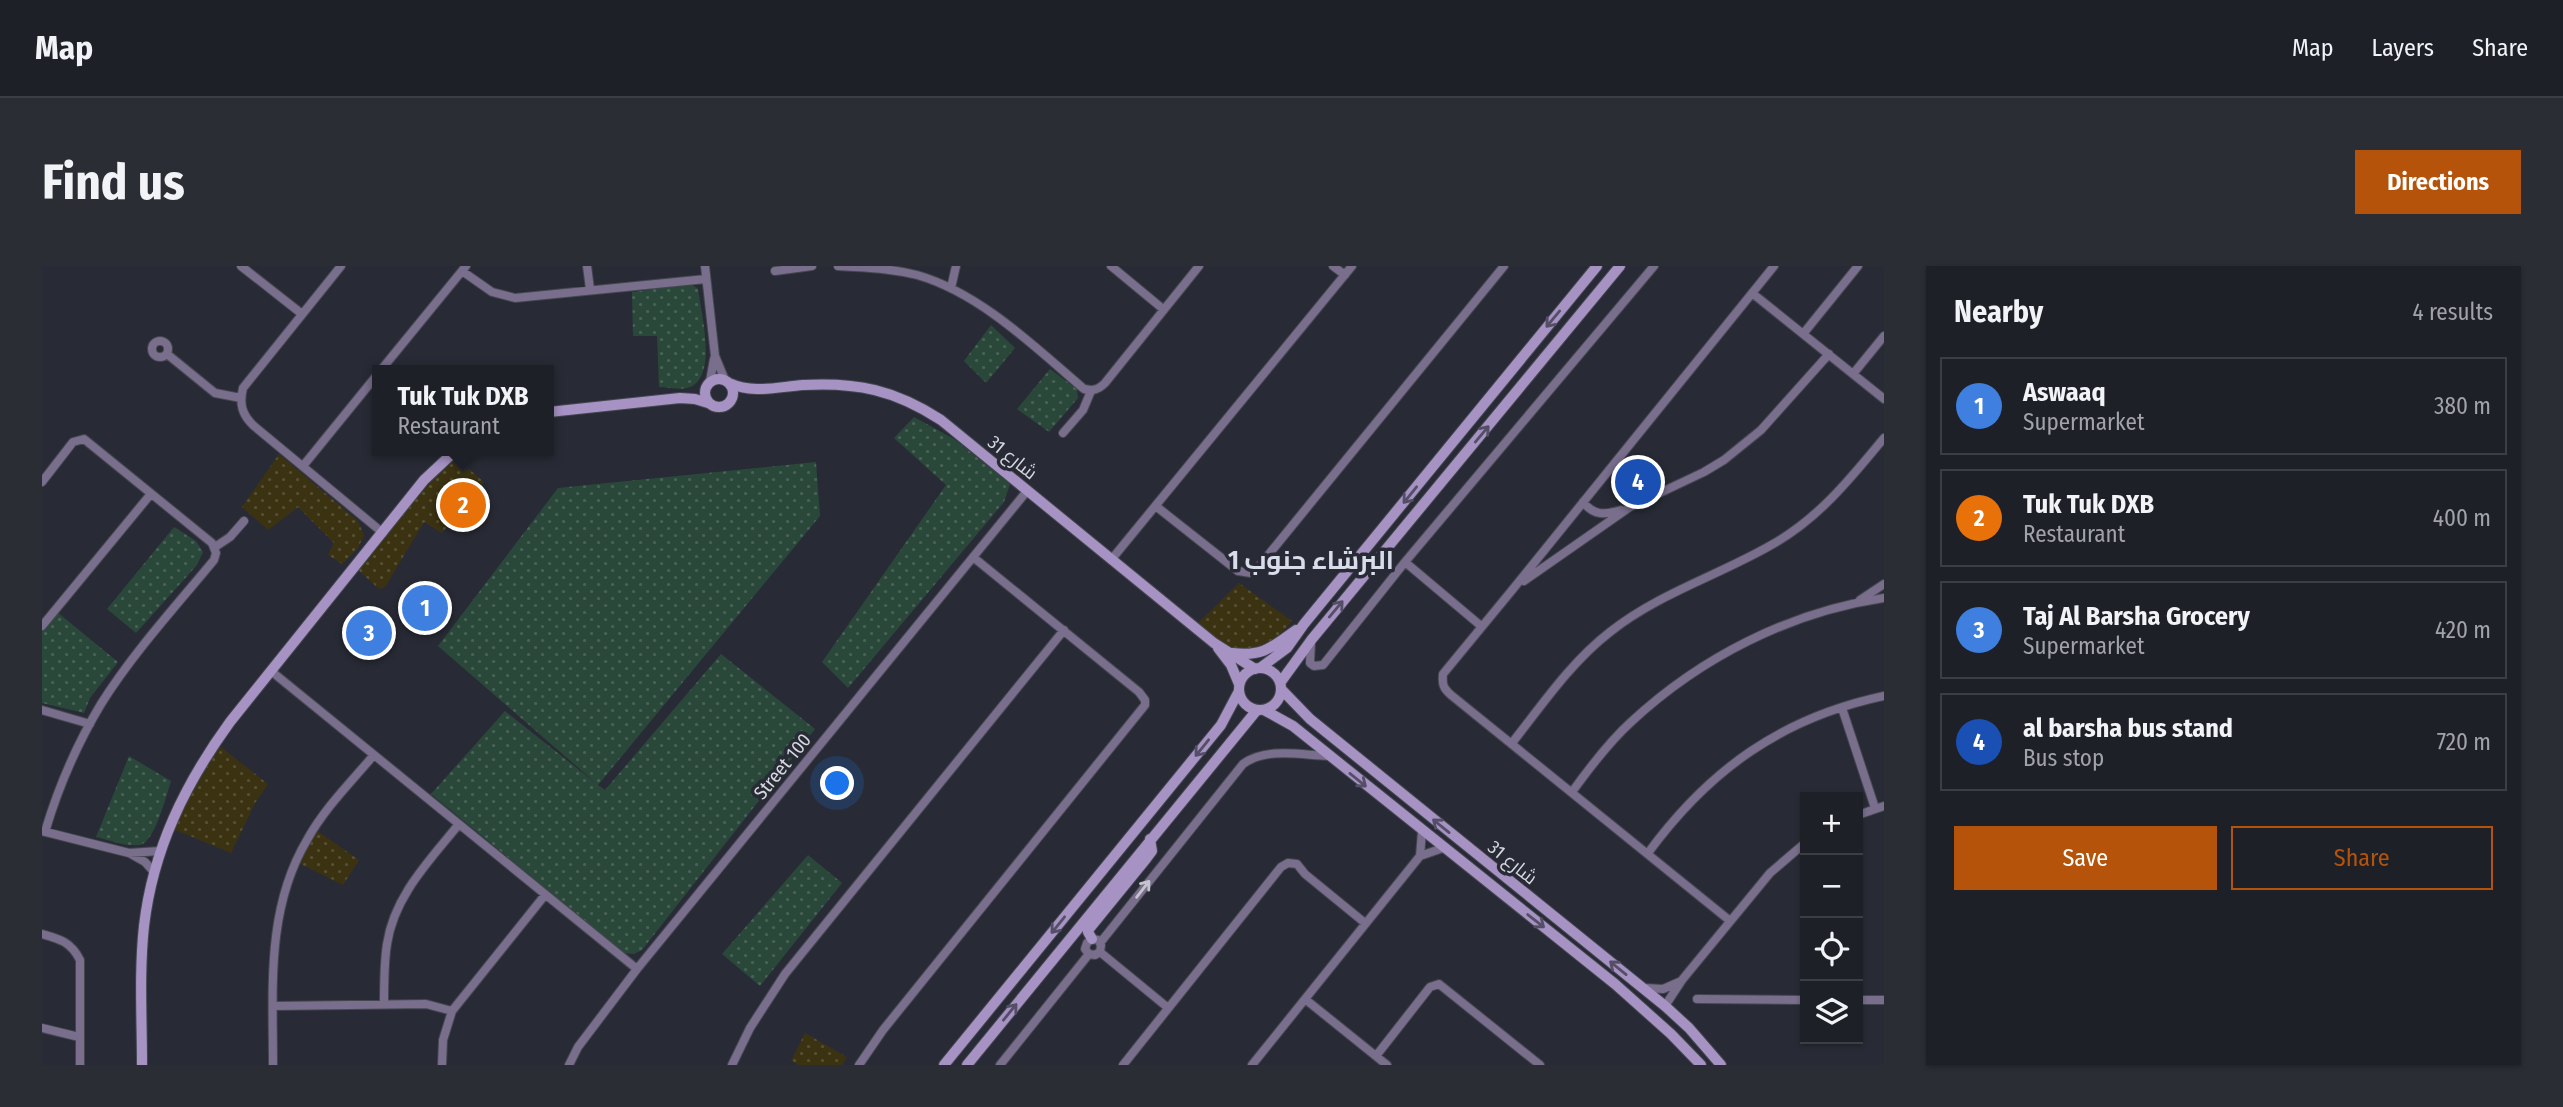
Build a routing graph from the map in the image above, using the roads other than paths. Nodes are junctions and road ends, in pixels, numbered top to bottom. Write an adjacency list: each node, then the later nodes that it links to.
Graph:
1 (241, 266): 26 (street)
2 (341, 266): 26 (street)
3 (587, 266): 23 (street)
4 (705, 266): 21 (street)
5 (812, 266): 19 (street)
6 (838, 266): 22 (street)
7 (956, 266): 22 (street)
8 (1111, 266): 25 (street)
9 (1199, 266): 25 (street)
10 (1333, 266): 20 (street)
11 (1352, 266): 20 (street)
12 (1504, 266): 55 (street)
13 (1597, 266): 32 (street, one-way to 32)
14 (1620, 266): 46 (street)
15 (1654, 266): 62 (street)
16 (1774, 266): 24 (street)
17 (1858, 266): 27 (street)
18 (464, 268): 23 (street); 33 (street)
19 (775, 271)
20 (1345, 275): 55 (street)
21 (706, 279): 23 (street); 31 (street)
22 (951, 288): 39 (street)
23 (590, 289)
24 (1752, 293): 27 (street); 54 (street)
25 (1163, 309): 39 (street)
26 (302, 314): 40 (street)
27 (1803, 334): 30 (street)
28 (1884, 336): 34 (street)
29 (167, 354): 40 (street)
30 (1829, 354): 34 (street); 56 (street)
31 (715, 356): 36 (street); 37 (street)
32 (1522, 356): 46 (street); 67 (street, one-way to 67)
33 (385, 365)
34 (1853, 374): 42 (street)
35 (372, 381): 50 (street)
36 (727, 382): 37 (street); 38 (street, شارع 31); 43 (street)
37 (709, 383): 41 (street); 44 (street)
38 (754, 390): 43 (street, شارع 31); 52 (street, شارع 31)
39 (1091, 391): 47 (street)
40 (240, 398): 50 (street)
41 (680, 398): 44 (street); 45 (street)
42 (1884, 399)
43 (731, 402): 44 (street)
44 (709, 404)
45 (554, 411)
46 (1501, 412): 71 (street, one-way to 46)
47 (1063, 433)
48 (1884, 438): 83 (street)
49 (450, 456): 58 (street)
50 (303, 466): 58 (street)
51 (42, 482): 53 (street)
52 (1027, 491): 60 (street, Street 100); 61 (street, شارع 31)
53 (150, 495): 59 (street); 68 (street)
54 (1583, 502): 56 (street); 64 (street)
55 (1157, 507): 61 (street)
56 (1630, 507): 64 (street)
57 (244, 520): 59 (street)
58 (383, 533): 75 (street)
59 (215, 547): 82 (street)
60 (973, 557): 70 (street); 106 (street, Street 100)
61 (1111, 559): 72 (street, شارع 31)
62 (1405, 562): 69 (street); 71 (street)
63 (1884, 584): 66 (street)
64 (1513, 589): 69 (street)
65 (1884, 598): 66 (street)
66 (1857, 602): 86 (street)
67 (1304, 624): 73 (street); 74 (street)
68 (42, 626)
69 (1481, 626): 83 (street)
70 (1064, 630): 128 (street); 129 (street)
71 (1311, 639): 76 (street)
72 (1214, 643): 73 (street, شارع 31); 77 (street, شارع 31)
73 (1231, 653): 74 (street, شارع 31)
74 (1258, 669): 76 (street); 77 (street)
75 (271, 671): 84 (street); 95 (street)
76 (1280, 686): 81 (street); 109 (street, شارع 31, one-way to 76)
77 (1239, 688): 81 (street); 130 (street, one-way to 130)
78 (1884, 696): 79 (street)
79 (1842, 708): 87 (street); 97 (street)
80 (42, 710): 82 (street)
81 (1260, 710): 85 (street, شارع 31); 92 (street)
82 (90, 724): 91 (street)
83 (1512, 743): 86 (street)
84 (373, 755): 89 (street); 116 (street)
85 (1328, 756): 90 (street, شارع 31, one-way to 90); 104 (street, one-way to 85)
86 (1572, 792): 97 (street)
87 (1880, 807): 88 (street)
88 (1863, 813)
89 (459, 824): 100 (street); 115 (street)
90 (1422, 831): 94 (street, شارع 31); 98 (street)
91 (43, 832): 96 (street)
92 (1150, 839): 104 (street); 131 (street, one-way to 92)
93 (1800, 847): 101 (street)
94 (1443, 848): 98 (street); 108 (street, شارع 31, one-way to 108)
95 (160, 851): 96 (street); 99 (street)
96 (129, 853): 99 (street)
97 (1648, 853): 101 (street)
98 (1420, 856): 102 (street)
99 (154, 872): 124 (street)
100 (545, 895): 106 (street); 119 (street)
101 (1729, 920): 107 (street)
102 (1365, 922): 110 (street); 118 (street)
103 (42, 934): 121 (street)
104 (1097, 944): 105 (street); 105 (street); 118 (street)
105 (1089, 954): 132 (street)
106 (637, 969): 127 (street, Street 100)
107 (1682, 980): 109 (street); 117 (street)
108 (1615, 984): 117 (street); 137 (street, شارع 31)
109 (1639, 986): 117 (street, شارع 31)
110 (1305, 999): 122 (street); 134 (street)
111 (1697, 999): 112 (street)
112 (1800, 1000)
113 (1863, 1000): 114 (street)
114 (1884, 1000)
115 (384, 1004): 116 (street); 119 (street)
116 (273, 1006): 125 (street)
117 (1665, 1006): 138 (street, شارع 31)
118 (1167, 1007): 133 (street)
119 (452, 1011): 126 (street)
120 (42, 1028): 121 (street)
121 (79, 1037): 123 (street)
122 (1376, 1056): 135 (street); 136 (street)
123 (80, 1065)
124 (142, 1065)
125 (273, 1065)
126 (442, 1065)
127 (569, 1065)
128 (732, 1065)
129 (859, 1065)
130 (944, 1065)
131 (967, 1065)
132 (1000, 1065)
133 (1123, 1065)
134 (1252, 1065)
135 (1387, 1065)
136 (1540, 1065)
137 (1700, 1065)
138 (1721, 1065)

